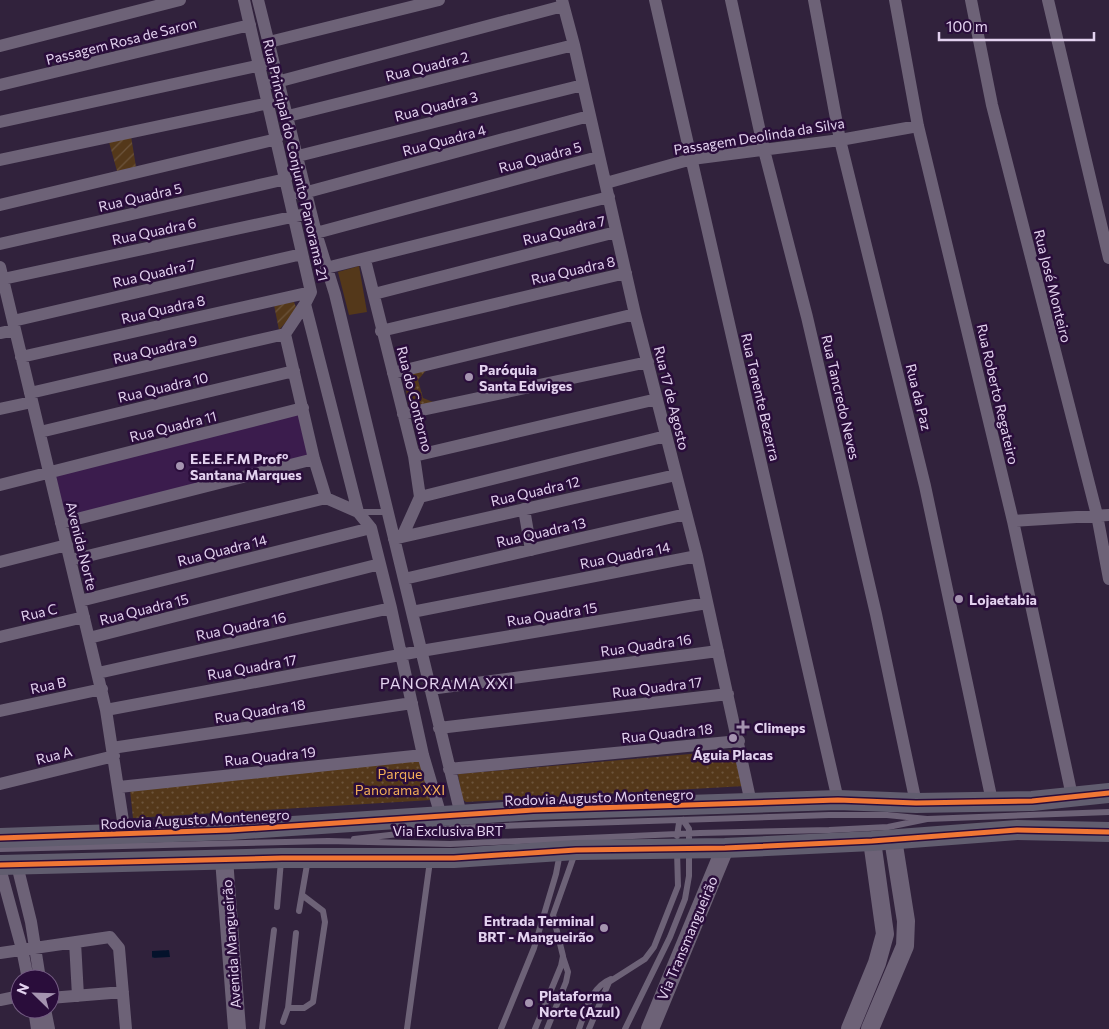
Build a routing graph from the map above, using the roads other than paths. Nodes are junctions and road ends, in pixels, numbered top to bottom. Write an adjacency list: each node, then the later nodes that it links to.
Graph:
1 (180, 0): 15 (street)
2 (244, 0): 12 (street, Rua Principal do Conjunto Panorama 21)
3 (258, 0): 13 (street, Rua Principal do Conjunto Panorama 21)
4 (439, 0): 13 (street)
5 (655, 0): 32 (street, Rua Tenente Bezerra)
6 (731, 0): 29 (street, Rua Tancredo Neves)
7 (814, 0): 28 (street, Rua da Paz)
8 (895, 0): 26 (street, Rua Roberto Regateiro)
9 (971, 0): 81 (street, Rua José Monteiro)
10 (1048, 0): 46 (street)
11 (562, 3): 14 (street, Rua 17 de Agosto); 18 (street)
12 (250, 25): 17 (street, Rua Principal do Conjunto Panorama 21); 21 (street, Passagem Rosa de Saron)
13 (269, 42): 16 (street, Rua Principal do Conjunto Panorama 21)
14 (574, 45): 20 (street, Rua 17 de Agosto); 23 (street, Rua Quadra 2)
15 (0, 46)
16 (274, 62): 17 (street); 18 (street, Rua Principal do Conjunto Panorama 21)
17 (259, 65): 19 (street, Rua Principal do Conjunto Panorama 21); 25 (street)
18 (279, 80): 19 (street); 23 (street, Rua Principal do Conjunto Panorama 21)
19 (264, 85): 22 (street, Rua Principal do Conjunto Panorama 21)
20 (583, 85): 24 (street, Rua 17 de Agosto); 30 (street, Rua Quadra 3)
21 (0, 86)
22 (269, 103): 27 (street, Rua Principal do Conjunto Panorama 21); 33 (street)
23 (288, 116): 30 (street, Rua Principal do Conjunto Panorama 21)
24 (589, 116): 31 (street, Rua 17 de Agosto); 36 (street, Rua Quadra 4)
25 (0, 122)
26 (918, 126): 28 (street, Passagem Deolinda da Silva); 82 (street, Rua Roberto Regateiro)
27 (277, 140): 34 (street, Rua Principal do Conjunto Panorama 21); 39 (street)
28 (840, 140): 29 (street, Passagem Deolinda da Silva); 121 (street, Rua da Paz)
29 (764, 150): 32 (street, Passagem Deolinda da Silva); 123 (street, Rua Tancredo Neves)
30 (298, 156): 36 (street, Rua Principal do Conjunto Panorama 21)
31 (598, 157): 35 (street, Rua 17 de Agosto); 43 (street, Rua Quadra 5)
32 (692, 159): 35 (street, Passagem Deolinda da Silva); 120 (street, Rua Tenente Bezerra)
33 (0, 160)
34 (286, 179): 37 (street, Rua Principal do Conjunto Panorama 21); 44 (street, Rua Quadra 5)
35 (606, 183): 38 (street, Rua 17 de Agosto)
36 (307, 192): 37 (street); 40 (street, Rua Principal do Conjunto Panorama 21)
37 (290, 197): 41 (street, Rua Principal do Conjunto Panorama 21)
38 (609, 197): 42 (street, Rua 17 de Agosto); 47 (street)
39 (0, 205)
40 (312, 213): 41 (street, Rua Quadra 6); 43 (street, Rua Principal do Conjunto Panorama 21)
41 (294, 216): 45 (street, Rua Principal do Conjunto Panorama 21); 49 (street, Rua Quadra 6)
42 (616, 232): 50 (street, Rua 17 de Agosto); 52 (street, Rua Quadra 7)
43 (316, 233): 48 (street, Rua Principal do Conjunto Panorama 21)
44 (0, 244)
45 (302, 254): 51 (street, Rua Principal do Conjunto Panorama 21); 55 (street, Rua Quadra 7)
46 (1109, 258)
47 (365, 260): 48 (street); 52 (street, Rua do Contorno)
48 (326, 268): 79 (street, Rua Principal do Conjunto Panorama 21)
49 (2, 273): 55 (street, Avenida Norte)
50 (626, 273): 54 (street, Rua 17 de Agosto); 56 (street, Rua Quadra 8)
51 (311, 292): 53 (street, Rua Principal do Conjunto Panorama 21); 59 (street, Rua Quadra 8)
52 (374, 294): 56 (street, Rua do Contorno)
53 (305, 304): 58 (street, Rua Principal do Conjunto Panorama 21); 78 (street)
54 (635, 314): 60 (street, Rua 17 de Agosto); 62 (street)
55 (14, 325): 57 (street, Rua Quadra 7); 59 (street, Avenida Norte)
56 (381, 331): 62 (street, Rua do Contorno)
57 (0, 334)
58 (286, 334): 61 (street); 63 (street, Rua Quadra 9)
59 (22, 357): 63 (street, Avenida Norte)
60 (648, 362): 64 (street, Rua 17 de Agosto); 67 (street)
61 (294, 371): 65 (street); 68 (street, Rua Quadra 10)
62 (393, 373): 67 (street, Rua do Contorno)
63 (31, 397): 66 (street, Rua Quadra 9); 68 (street, Avenida Norte)
64 (657, 399): 69 (street, Rua 17 de Agosto); 70 (street)
65 (303, 408): 71 (street); 72 (street, Rua Quadra 11)
66 (0, 409)
67 (403, 414): 70 (street, Rua do Contorno)
68 (40, 432): 72 (street, Avenida Norte)
69 (666, 436): 73 (street, Rua 17 de Agosto); 75 (street)
70 (414, 456): 75 (street, Rua do Contorno)
71 (314, 459): 76 (street); 83 (street)
72 (50, 472): 74 (street, Rua Quadra 11); 83 (street, Avenida Norte)
73 (676, 475): 77 (street, Rua Quadra 12); 80 (street, Rua 17 de Agosto)
74 (0, 485)
75 (420, 497): 85 (street)
76 (326, 498): 78 (street); 89 (street)
77 (524, 509): 85 (street, Rua Quadra 12); 87 (street)
78 (358, 512): 79 (lane); 84 (street)
79 (388, 512): 85 (street, Rua Principal do Conjunto Panorama 21)
80 (686, 514): 87 (street, Rua Quadra 13); 88 (street, Rua 17 de Agosto)
81 (1103, 515): 82 (street); 93 (street, Rua José Monteiro)
82 (1013, 521): 119 (street, Rua Roberto Regateiro)
83 (62, 523): 86 (street, Avenida Norte)
84 (370, 528): 91 (street); 94 (street, Rua Quadra 14)
85 (398, 538): 92 (street, Rua Principal do Conjunto Panorama 21)
86 (67, 545): 89 (street, Avenida Norte); 90 (street)
87 (531, 550): 92 (street, Rua Quadra 13)
88 (696, 556): 95 (street, Rua 17 de Agosto); 97 (street, Rua Quadra 14)
89 (70, 560): 94 (street, Avenida Norte)
90 (0, 562)
91 (380, 564): 96 (street); 100 (street, Rua Quadra 15)
92 (404, 579): 97 (street, Rua Principal do Conjunto Panorama 21)
93 (1109, 579)
94 (80, 601): 98 (street, Avenida Norte)
95 (707, 603): 101 (street, Rua Quadra 15); 102 (street, Rua 17 de Agosto)
96 (391, 608): 103 (street); 104 (street, Rua Quadra 16)
97 (412, 612): 101 (street, Rua Principal do Conjunto Panorama 21)
98 (84, 617): 99 (street, Rua C); 100 (street, Avenida Norte)
99 (0, 637)
100 (89, 638): 104 (street, Avenida Norte)
101 (421, 651): 103 (street, Rua Quadra 15); 106 (street, Rua Principal do Conjunto Panorama 21)
102 (718, 651): 106 (street, Rua Quadra 16); 107 (street, Rua 17 de Agosto)
103 (402, 655): 108 (street); 109 (street, Rua Quadra 17)
104 (98, 673): 105 (street, Avenida Norte)
105 (102, 689): 109 (street, Avenida Norte); 110 (street, Rua B)
106 (430, 689): 111 (street, Rua Principal do Conjunto Panorama 21)
107 (728, 694): 111 (street, Rua Quadra 17); 112 (street, Rua 17 de Agosto)
108 (412, 703): 113 (street, Rua Quadra 18); 114 (street)
109 (106, 710): 113 (street, Avenida Norte)
110 (0, 711)
111 (439, 728): 115 (street, Rua Principal do Conjunto Panorama 21)
112 (739, 741): 115 (street, Rua Quadra 18); 122 (street, Rua 17 de Agosto)
113 (113, 752): 116 (street, Rua A); 117 (street, Avenida Norte)
114 (423, 755): 117 (street, Rua Quadra 19); 126 (street)
115 (449, 769): 125 (street, Rua Principal do Conjunto Panorama 21)
116 (0, 784)
117 (119, 787): 131 (street, Avenida Norte)
118 (1109, 793): 119 (main road, Rodovia Augusto Montenegro)
119 (1072, 796): 121 (main road, Rodovia Augusto Montenegro)
120 (838, 800): 122 (main road, Rodovia Augusto Montenegro); 123 (main road, Rodovia Augusto Montenegro)
121 (992, 801): 123 (main road, Rodovia Augusto Montenegro)
122 (751, 803): 125 (main road, Rodovia Augusto Montenegro)
123 (922, 811): 124 (lane, Via Exclusiva BRT); 127 (lane, Via Exclusiva BRT); 134 (lane, Via Exclusiva BRT)
124 (1109, 812)
125 (461, 815): 126 (main road, Rodovia Augusto Montenegro)
126 (441, 816): 131 (main road, Rodovia Augusto Montenegro)
127 (683, 820): 134 (lane); 134 (lane); 136 (lane, Via Exclusiva BRT)
128 (1109, 823): 129 (main road)
129 (1084, 832): 130 (main road); 133 (main road)
130 (1109, 832)
131 (125, 834): 132 (main road, Rodovia Augusto Montenegro)
132 (0, 838)
133 (893, 839): 135 (main road); 174 (street)
134 (683, 840): 137 (main road); 138 (main road); 156 (lane); 171 (lane)
135 (872, 840): 138 (main road); 173 (street)
136 (328, 842): 137 (lane, Via Exclusiva BRT); 139 (lane)
137 (568, 845): 143 (main road); 153 (lane); 166 (lane)
138 (725, 848): 172 (street, Via Transmangueirão)
139 (0, 849)
140 (224, 858): 141 (main road); 144 (main road); 163 (street, Avenida Mangueirão)
141 (282, 858): 142 (main road); 146 (lane)
142 (308, 858): 143 (main road); 145 (lane)
143 (431, 858): 165 (lane)
144 (6, 866): 151 (street)
145 (302, 895): 147 (lane); 160 (lane)
146 (277, 907)
147 (299, 910)
148 (274, 930): 164 (lane)
149 (296, 933): 160 (lane)
150 (75, 942): 151 (street); 157 (street); 158 (street)
151 (29, 948): 152 (street); 154 (street); 155 (street)
152 (0, 953)
153 (563, 955): 167 (lane); 168 (lane)
154 (28, 969)
155 (36, 969)
156 (615, 977): 169 (lane); 170 (lane)
157 (123, 992): 158 (street); 162 (street)
158 (78, 996): 159 (street)
159 (60, 997)
160 (288, 1008): 161 (lane)
161 (283, 1022)
162 (126, 1029)
163 (237, 1029)
164 (262, 1029)
165 (407, 1029)
166 (500, 1029)
167 (535, 1029)
168 (547, 1029)
169 (578, 1029)
170 (588, 1029)
171 (626, 1029)
172 (650, 1029)
173 (850, 1029)
174 (870, 1029)

